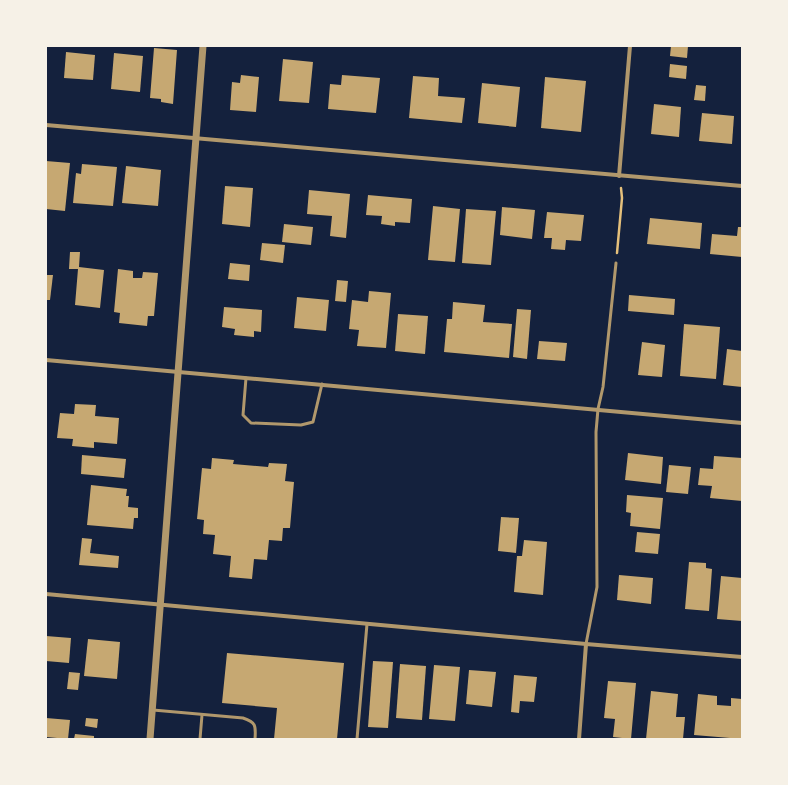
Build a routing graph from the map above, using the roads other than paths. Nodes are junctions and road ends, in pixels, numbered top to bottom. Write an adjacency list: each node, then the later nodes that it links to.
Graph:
1 (203, 46): 4 (street)
2 (630, 46): 5 (street)
3 (46, 124): 4 (street)
4 (196, 137): 5 (street); 9 (street)
5 (619, 176): 6 (street)
6 (742, 186)
7 (616, 263): 12 (lane)
8 (46, 360): 9 (street)
9 (178, 372): 10 (street); 15 (street)
10 (246, 378): 11 (street); 11 (lane)
11 (322, 384): 12 (street)
12 (598, 409): 13 (street); 17 (lane)
13 (742, 423)
14 (46, 594): 15 (street)
15 (160, 604): 16 (street); 19 (street)
16 (368, 624): 17 (street); 24 (lane)
17 (586, 644): 18 (street); 25 (street)
18 (742, 657)
19 (152, 710): 20 (lane); 21 (street)
20 (202, 715): 22 (lane); 23 (lane)
21 (150, 739)
22 (200, 739)
23 (255, 739)
24 (357, 739)
25 (579, 739)

